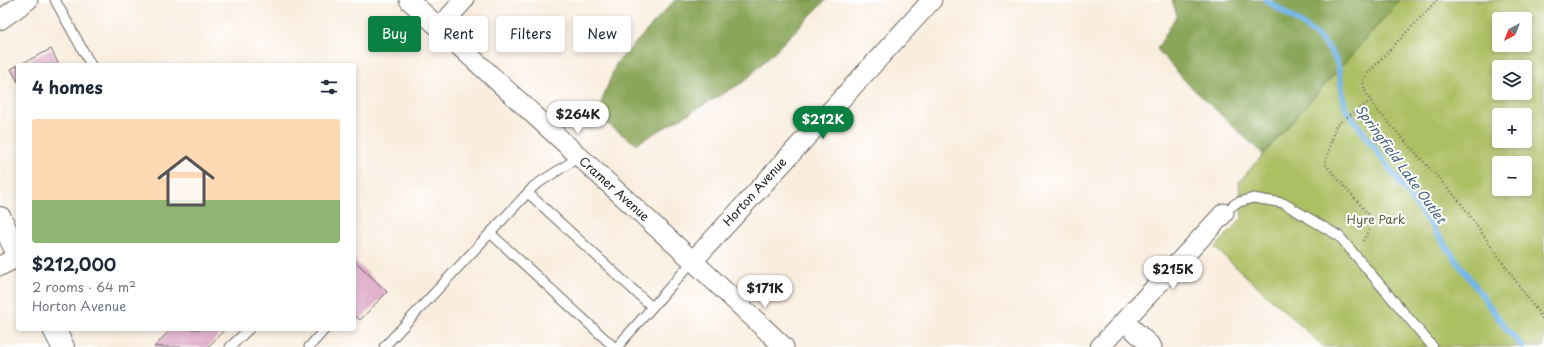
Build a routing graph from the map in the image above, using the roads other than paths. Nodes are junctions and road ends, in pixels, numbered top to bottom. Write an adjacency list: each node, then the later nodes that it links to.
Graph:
1 (28, 0): 8 (street)
2 (54, 0): 10 (lane)
3 (409, 0): 7 (street, Cramer Avenue)
4 (464, 0): 6 (street)
5 (932, 0): 18 (street, Horton Avenue)
6 (450, 16)
7 (429, 17)
8 (0, 20)
9 (467, 52): 11 (street, Cramer Avenue)
10 (90, 63)
11 (579, 157): 12 (lane); 18 (street, Cramer Avenue)
12 (528, 193): 15 (lane); 20 (lane)
13 (1224, 213): 21 (street); 33 (lane)
14 (0, 218): 16 (main road)
15 (490, 233): 28 (lane); 29 (lane)
16 (16, 250)
17 (16, 259): 19 (street)
18 (693, 261): 20 (lane); 30 (street, Cramer Avenue)
19 (0, 266)
20 (652, 307): 29 (lane)
21 (1125, 322): 31 (street); 32 (street)
22 (55, 331): 25 (main road)
23 (246, 331): 26 (lane)
24 (323, 331): 27 (lane)
25 (63, 347)
26 (230, 347)
27 (309, 347)
28 (384, 347)
29 (615, 347)
30 (784, 347)
31 (1100, 347)
32 (1152, 347)
33 (1433, 347)

